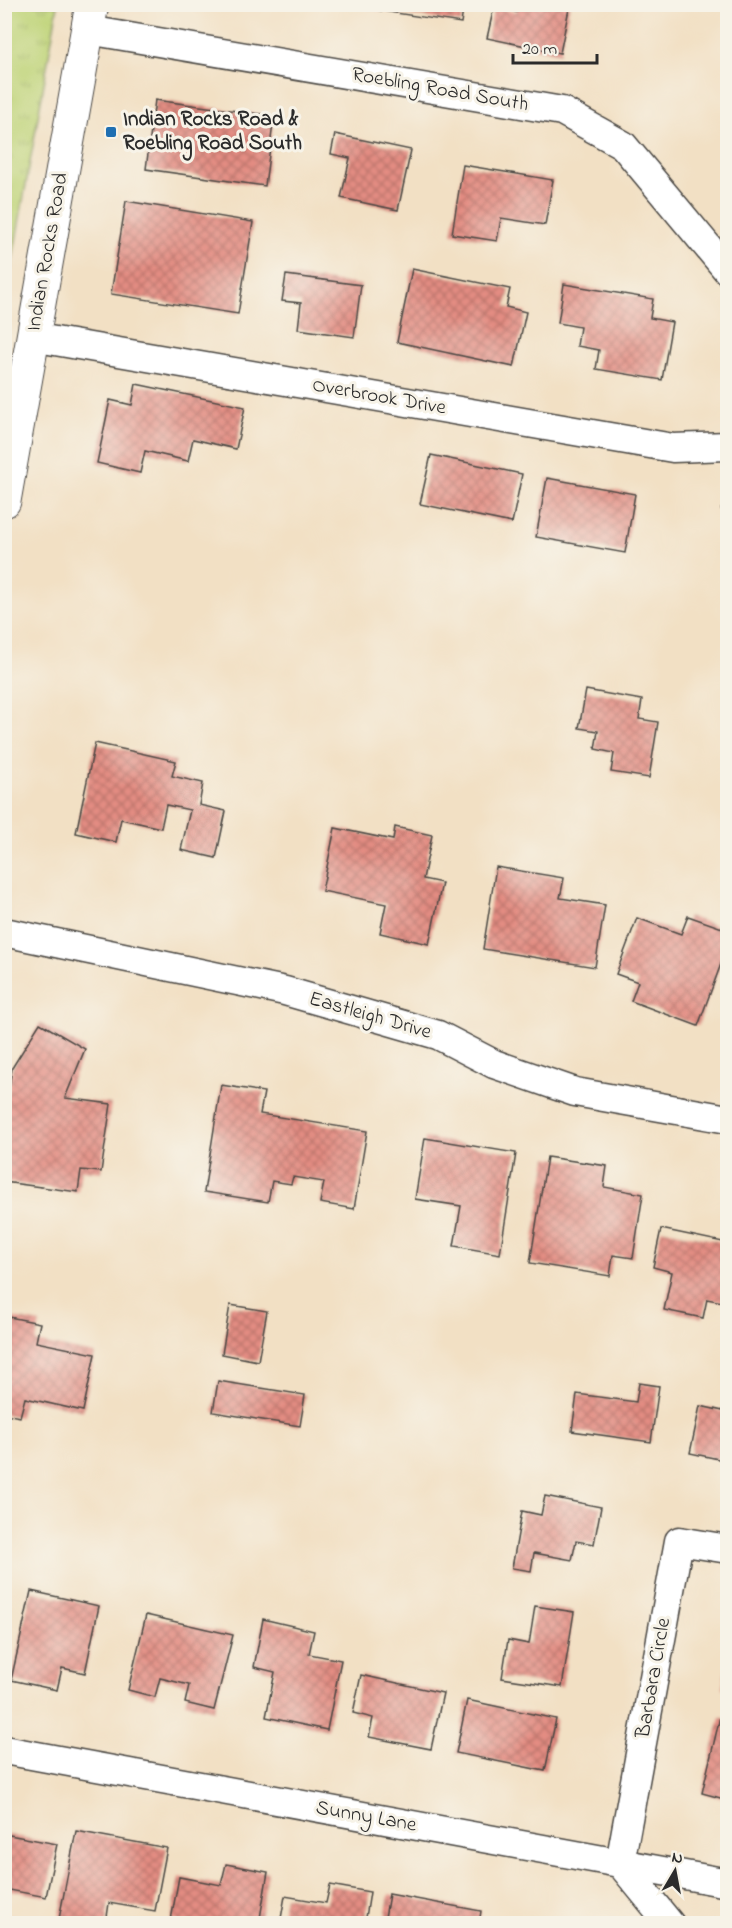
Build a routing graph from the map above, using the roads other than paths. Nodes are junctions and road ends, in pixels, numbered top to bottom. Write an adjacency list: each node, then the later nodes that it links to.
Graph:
1 (90, 17): 2 (street, Roebling Road South); 3 (street, Indian Rocks Road)
2 (728, 271)
3 (32, 337): 4 (street, Overbrook Drive); 5 (street, Indian Rocks Road)
4 (728, 446)
5 (4, 501)
6 (4, 932): 7 (street, Eastleigh Drive)
7 (728, 1119)
8 (728, 1549): 10 (street, Barbara Circle)
9 (4, 1750): 10 (street, Sunny Lane)
10 (620, 1863): 11 (street, Sunny Lane); 12 (street)
11 (728, 1883)
12 (670, 1923)

